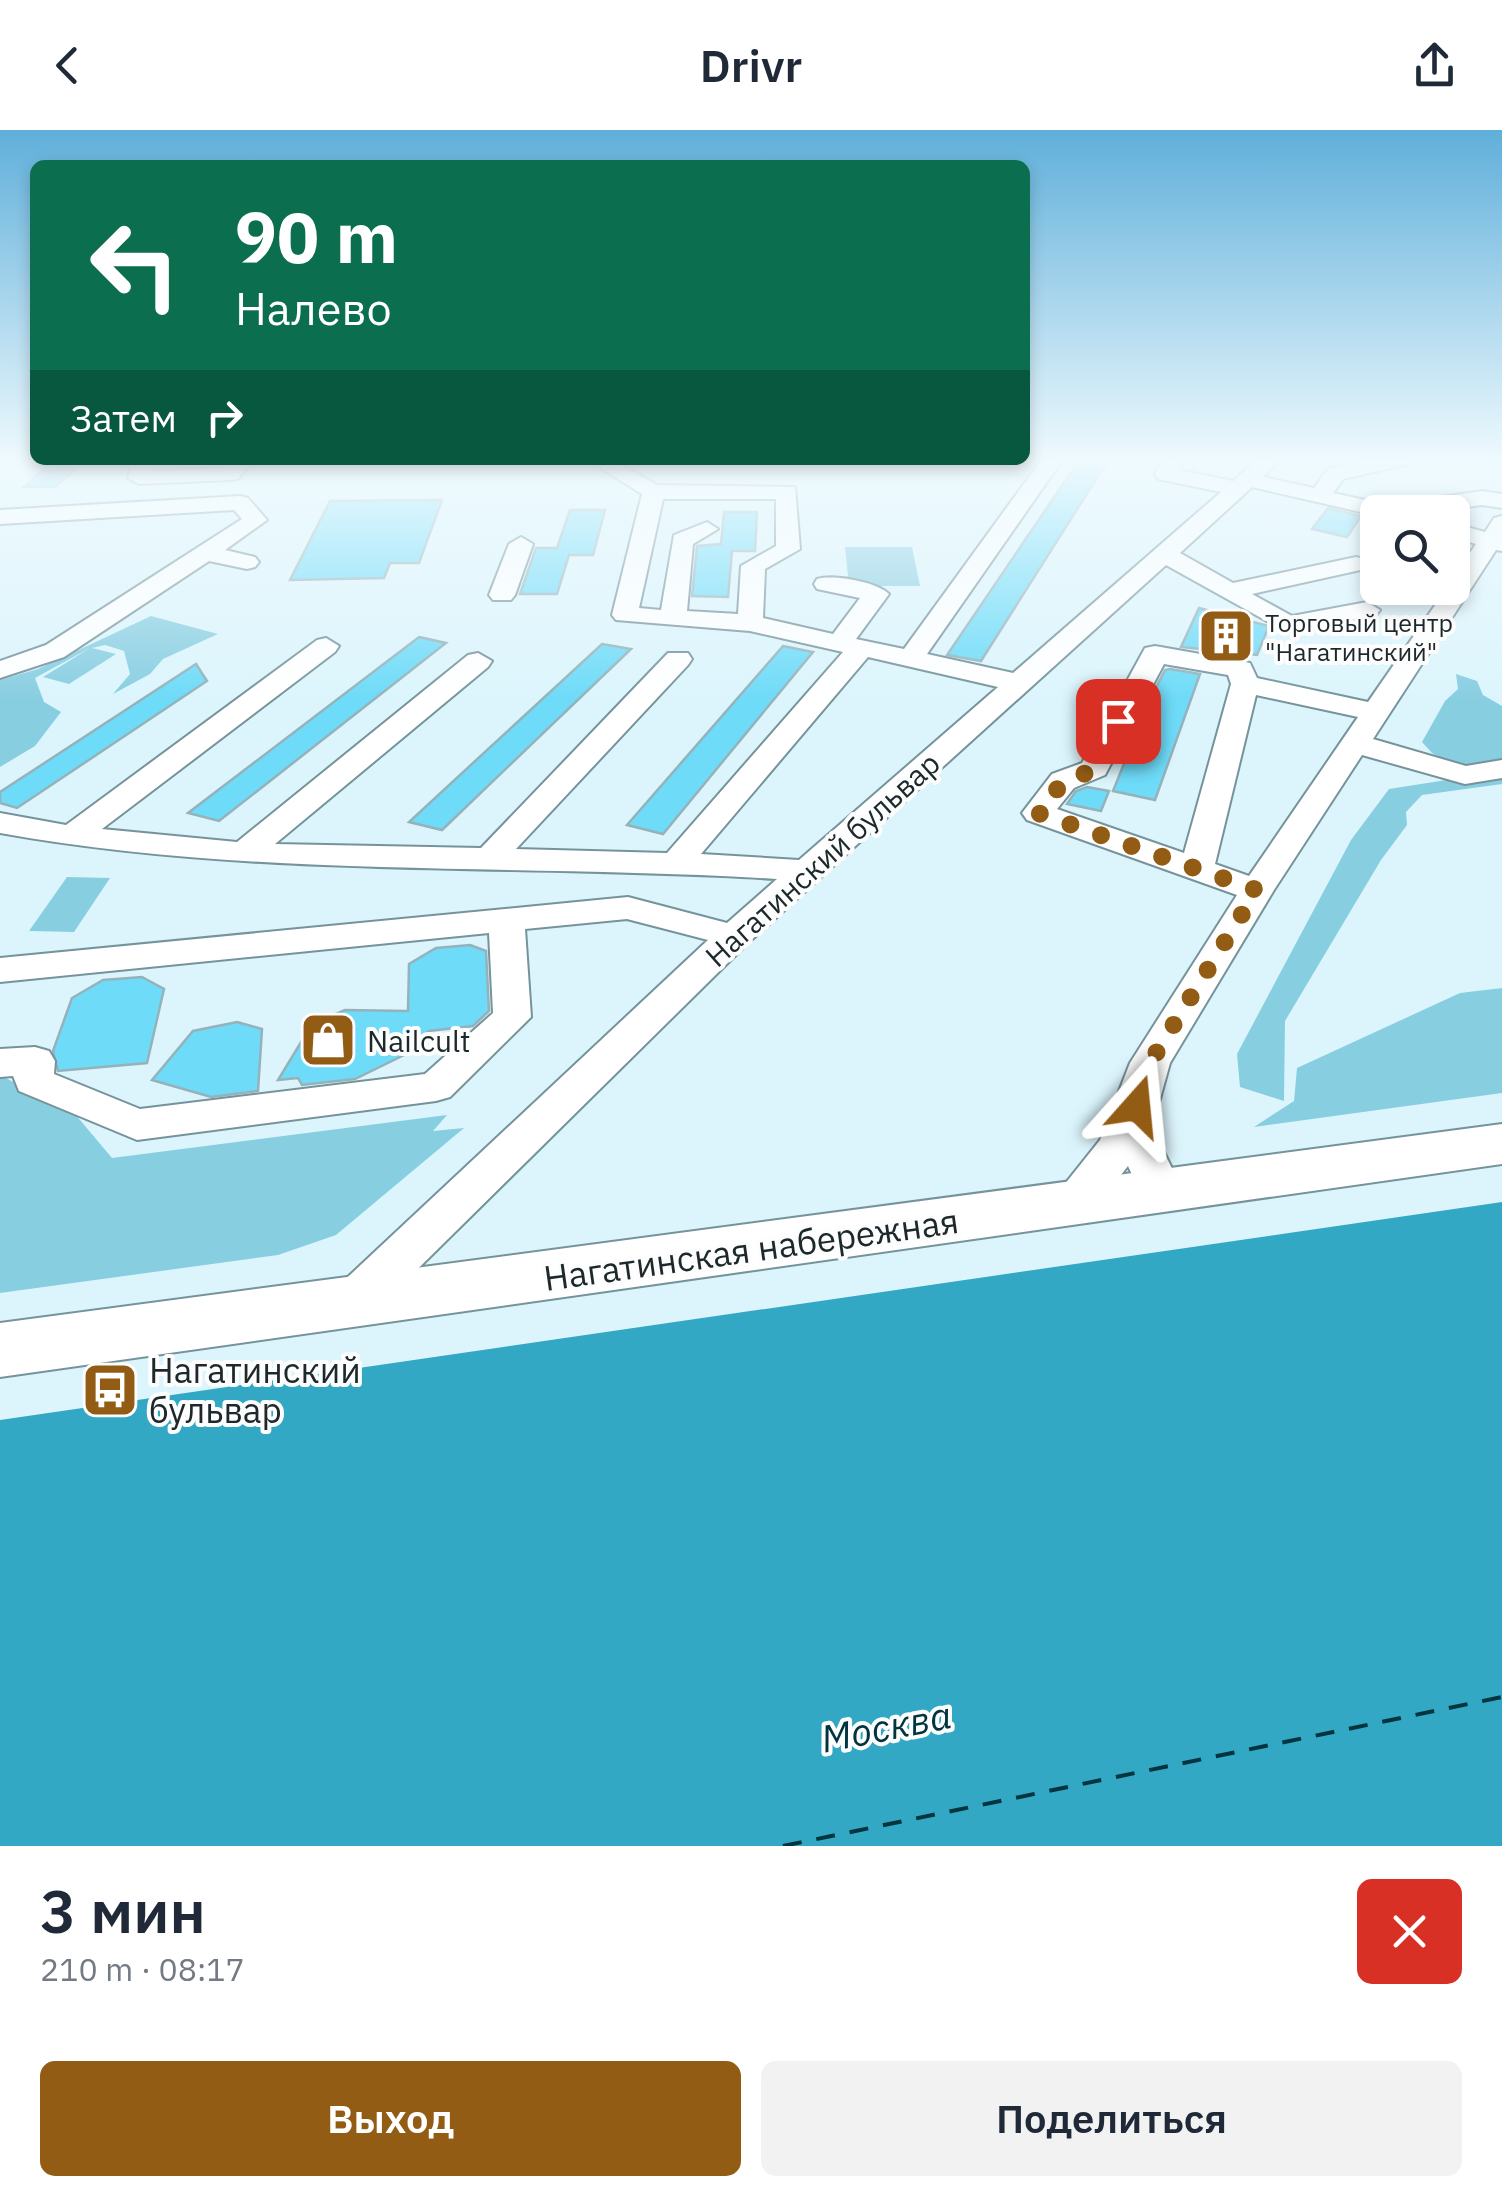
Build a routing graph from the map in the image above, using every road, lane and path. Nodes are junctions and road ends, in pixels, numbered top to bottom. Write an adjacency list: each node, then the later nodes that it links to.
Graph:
1 (225, 539): 9 (street)
2 (643, 539): 17 (street)
3 (684, 539): 17 (street)
4 (788, 539): 18 (street)
5 (996, 539): 21 (street)
6 (1183, 539): 10 (street, Нагатинский бульвар)
7 (1496, 539): 27 (street)
8 (521, 544): 15 (street)
9 (202, 553): 11 (street); 24 (street)
10 (1166, 554): 14 (street); 25 (street, Нагатинский бульвар)
11 (247, 562)
12 (1356, 564): 14 (street)
13 (826, 584): 19 (street)
14 (1230, 591): 16 (street)
15 (502, 595)
16 (1367, 610)
17 (672, 618): 18 (street)
18 (750, 623): 19 (street)
19 (851, 644): 21 (street); 34 (street)
20 (326, 646): 31 (street)
21 (912, 657): 25 (street)
22 (678, 659): 33 (street)
23 (478, 661): 32 (street)
24 (0, 670)
25 (1019, 683): 36 (street, Нагатинский бульвар)
26 (1245, 684): 27 (street); 35 (street); 35 (street)
27 (1376, 712): 28 (street)
28 (1354, 743): 29 (street); 37 (street)
29 (1502, 770)
30 (0, 824): 31 (street)
31 (72, 836): 32 (street)
32 (244, 854): 33 (street)
33 (490, 858): 34 (street)
34 (676, 863): 36 (street)
35 (1197, 867): 37 (street)
36 (806, 872): 39 (street, Нагатинский бульвар)
37 (1257, 890): 42 (street)
38 (506, 918): 39 (street); 40 (street); 41 (street)
39 (734, 936): 46 (street, Нагатинский бульвар)
40 (0, 970)
41 (0, 1063)
42 (1137, 1106): 44 (street); 45 (street)
43 (1502, 1144): 44 (main road, Нагатинская набережная)
44 (1161, 1191): 45 (main road, Нагатинская набережная)
45 (1071, 1204): 47 (main road, Нагатинская набережная)
46 (444, 1215): 47 (street); 48 (street, Нагатинский бульвар)
47 (431, 1294): 48 (main road, Нагатинская набережная)
48 (352, 1303): 49 (main road, Нагатинская набережная)
49 (0, 1350)

